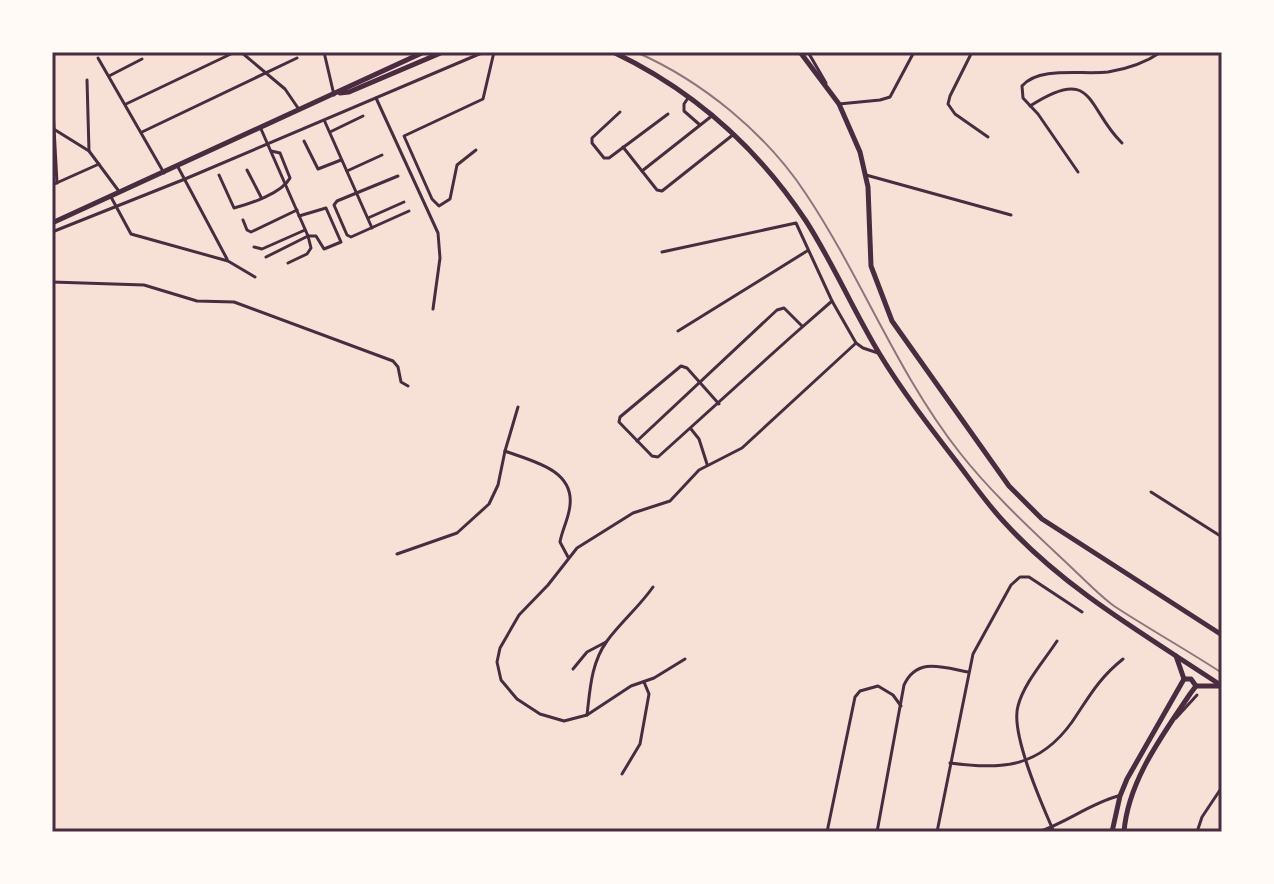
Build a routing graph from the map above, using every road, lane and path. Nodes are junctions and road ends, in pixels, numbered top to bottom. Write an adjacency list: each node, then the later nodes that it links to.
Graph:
1 (235, 52): 25 (street)
2 (241, 52): 17 (street)
3 (424, 52): 22 (main road)
4 (443, 52): 22 (main road)
5 (484, 52): 24 (street)
6 (494, 52): 45 (street)
7 (613, 52): 23 (main road)
8 (800, 52): 20 (main road)
9 (808, 52): 20 (street)
10 (913, 52): 26 (street)
11 (972, 52): 40 (street)
12 (1161, 52): 27 (street)
13 (322, 53): 22 (street)
14 (98, 58): 18 (street)
15 (297, 58): 17 (street)
16 (142, 59): 18 (street)
17 (266, 73): 28 (street); 37 (street)
18 (109, 76): 25 (street)
19 (87, 80): 46 (street)
20 (829, 90): 26 (main road)
21 (52, 91): 35 (street)
22 (336, 94): 28 (main road)
23 (689, 96): 31 (main road); 34 (street)
24 (376, 98): 33 (street); 90 (street)
25 (126, 104): 37 (street)
26 (839, 104): 58 (main road)
27 (1030, 106): 42 (street); 55 (street)
28 (300, 111): 36 (main road)
29 (620, 112): 44 (street)
30 (668, 114): 44 (street)
31 (713, 115): 34 (street); 39 (main road)
32 (363, 116): 38 (street)
33 (325, 121): 38 (street); 43 (street)
34 (700, 125): 54 (street)
35 (53, 129): 46 (street); 61 (street)
36 (261, 129): 43 (street); 51 (main road)
37 (142, 132): 56 (street)
38 (330, 132): 49 (street)
39 (734, 134): 54 (street); 94 (main road)
40 (988, 137)
41 (304, 141): 49 (street)
42 (1122, 143)
43 (268, 144): 47 (street); 60 (street)
44 (623, 147): 54 (street)
45 (476, 150)
46 (89, 151): 50 (street)
47 (271, 151): 63 (street); 63 (street)
48 (382, 155): 53 (street)
49 (342, 160): 53 (street)
50 (99, 164): 61 (street); 64 (street)
51 (178, 167): 56 (main road); 60 (street)
52 (247, 170): 67 (street)
53 (347, 171): 65 (street)
54 (642, 171)
55 (1078, 172)
56 (164, 173): 64 (main road)
57 (219, 175): 67 (street)
58 (866, 175): 72 (street); 109 (main road)
59 (398, 176): 65 (street)
60 (185, 179): 69 (street); 85 (street)
61 (57, 183): 62 (street)
62 (52, 185)
63 (286, 185): 67 (street); 70 (street)
64 (120, 193): 66 (main road)
65 (357, 193): 74 (street); 77 (street)
66 (111, 197): 69 (street); 76 (main road)
67 (261, 197)
68 (404, 202): 74 (street)
69 (116, 207): 79 (street); 85 (street)
70 (297, 210): 73 (street); 75 (street)
71 (409, 211): 77 (street)
72 (1011, 215)
73 (299, 216): 78 (street); 80 (street)
74 (368, 218): 77 (street)
75 (243, 220)
76 (52, 223)
77 (372, 228)
78 (305, 230): 80 (street); 81 (street)
79 (52, 232)
80 (308, 236): 84 (street); 86 (street)
81 (254, 247)
82 (807, 251): 83 (street); 89 (street); 92 (street)
83 (662, 252)
84 (266, 257)
85 (228, 261): 87 (street)
86 (288, 263)
87 (255, 277)
88 (52, 282): 96 (street)
89 (832, 301): 91 (street); 93 (street)
90 (433, 309)
91 (802, 326): 95 (street); 97 (street)
92 (678, 331)
93 (856, 343): 94 (street); 102 (street)
94 (880, 354): 112 (main road)
95 (701, 383): 97 (street); 100 (street); 100 (street)
96 (408, 386)
97 (719, 404): 99 (street)
98 (518, 407): 101 (street)
99 (691, 429): 100 (street); 102 (street)
100 (637, 441)
101 (505, 451): 105 (street); 106 (street)
102 (707, 464): 106 (street)
103 (1151, 492): 104 (street)
104 (1222, 537)
105 (397, 554)
106 (568, 557): 123 (street)
107 (653, 587): 111 (street)
108 (1082, 612): 116 (street)
109 (1222, 634)
110 (1057, 641): 125 (street)
111 (607, 642): 115 (street); 123 (street)
112 (1176, 655): 117 (main road); 120 (main road)
113 (685, 659): 118 (street)
114 (1123, 659): 125 (street)
115 (573, 669)
116 (968, 672): 122 (street); 126 (street)
117 (1184, 679): 119 (main road); 129 (main road)
118 (644, 682): 123 (street); 127 (street)
119 (1196, 686): 120 (main road); 124 (main road)
120 (1222, 686)
121 (1197, 695): 124 (street)
122 (901, 706): 131 (street); 132 (street)
123 (587, 715)
124 (1173, 720): 136 (main road)
125 (1027, 761): 126 (street); 130 (street)
126 (950, 763): 133 (street)
127 (622, 774)
128 (1222, 787): 137 (street)
129 (1120, 796): 130 (street); 135 (main road)
130 (1053, 830): 134 (street)
131 (827, 832)
132 (877, 832)
133 (937, 832)
134 (1038, 832)
135 (1112, 832)
136 (1124, 832)
137 (1197, 832)

